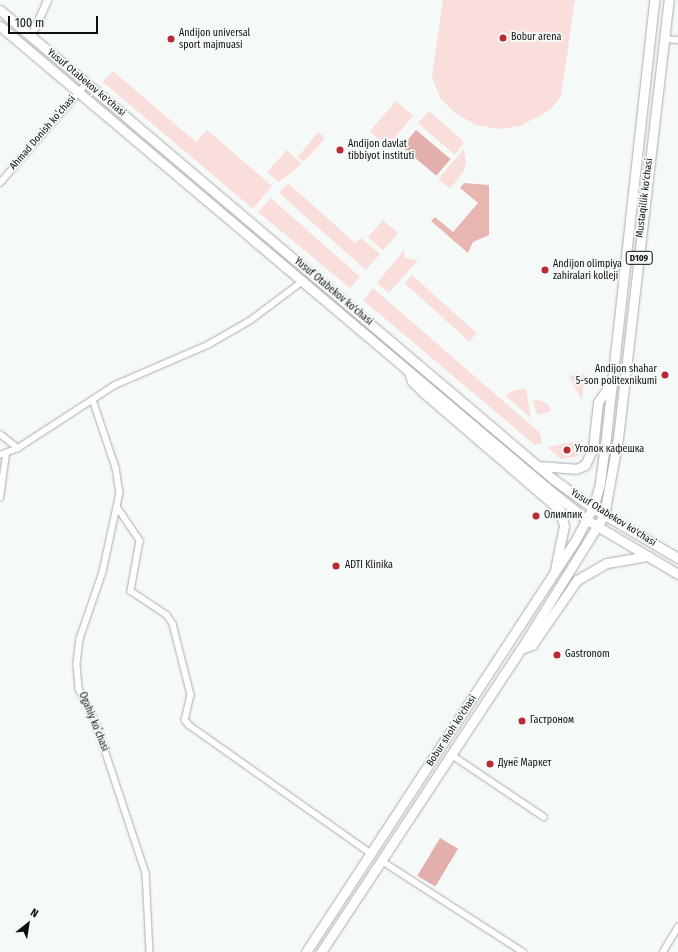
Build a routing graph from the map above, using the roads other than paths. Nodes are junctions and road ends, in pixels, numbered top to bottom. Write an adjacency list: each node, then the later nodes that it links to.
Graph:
1 (47, 0): 6 (street)
2 (654, 0): 14 (main road, Mustaqillik ko'chasi / D109)
3 (669, 0): 7 (main road, Mustaqillik ko'chasi / D109)
4 (0, 10): 6 (main road, Yusuf Otabekov ko'chasi)
5 (0, 26): 10 (main road, Yusuf Otabekov ko'chasi)
6 (31, 36): 9 (main road, Yusuf Otabekov ko'chasi)
7 (664, 39): 8 (street); 23 (main road, Mustaqillik ko'chasi / D109)
8 (678, 40)
9 (86, 84): 10 (street, Ahmad Donish koʻchasi); 19 (main road, Yusuf Otabekov ko'chasi)
10 (78, 93): 11 (street, Ahmad Donish koʻchasi); 12 (main road, Yusuf Otabekov ko'chasi)
11 (0, 184)
12 (303, 281): 13 (main road, Yusuf Otabekov ko'chasi); 15 (street)
13 (409, 371): 24 (main road, Yusuf Otabekov ko'chasi); 28 (main road)
14 (612, 382): 19 (main road); 22 (main road, Mustaqillik ko'chasi / D109)
15 (93, 400): 17 (street); 21 (street, Ogahiy koʻchasi)
16 (0, 434): 17 (street)
17 (18, 448): 18 (street)
18 (3, 455): 20 (street)
19 (537, 466): 22 (main road, Yusuf Otabekov ko'chasi)
20 (0, 498)
21 (118, 508): 33 (street); 38 (street, Ogahiy koʻchasi)
22 (593, 508): 23 (main road, Yusuf Otabekov ko'chasi); 24 (main road, Bobur shoh ko'chasi / D109)
23 (604, 515): 25 (main road, Bobur shoh ko'chasi); 27 (main road, Yusuf Otabekov ko'chasi)
24 (587, 520): 25 (main road, Yusuf Otabekov ko'chasi); 28 (main road, Bobur shoh ko'chasi)
25 (598, 527): 26 (main road, Yusuf Otabekov ko'chasi); 30 (main road, Bobur shoh ko'chasi)
26 (648, 556): 29 (main road, Yusuf Otabekov ko'chasi); 30 (main road)
27 (678, 558)
28 (554, 574): 33 (main road, Bobur shoh ko'chasi)
29 (678, 574)
30 (521, 649): 31 (main road, Bobur shoh ko'chasi)
31 (452, 755): 32 (street); 34 (main road, Bobur shoh ko'chasi)
32 (544, 817)
33 (372, 854): 36 (main road, Bobur shoh ko'chasi)
34 (382, 861): 37 (main road, Bobur shoh ko'chasi); 40 (street)
35 (678, 927): 41 (street)
36 (313, 941): 37 (main road); 39 (main road, Bobur shoh ko'chasi)
37 (323, 950)
38 (150, 952)
39 (306, 952)
40 (523, 952)
41 (663, 952)

